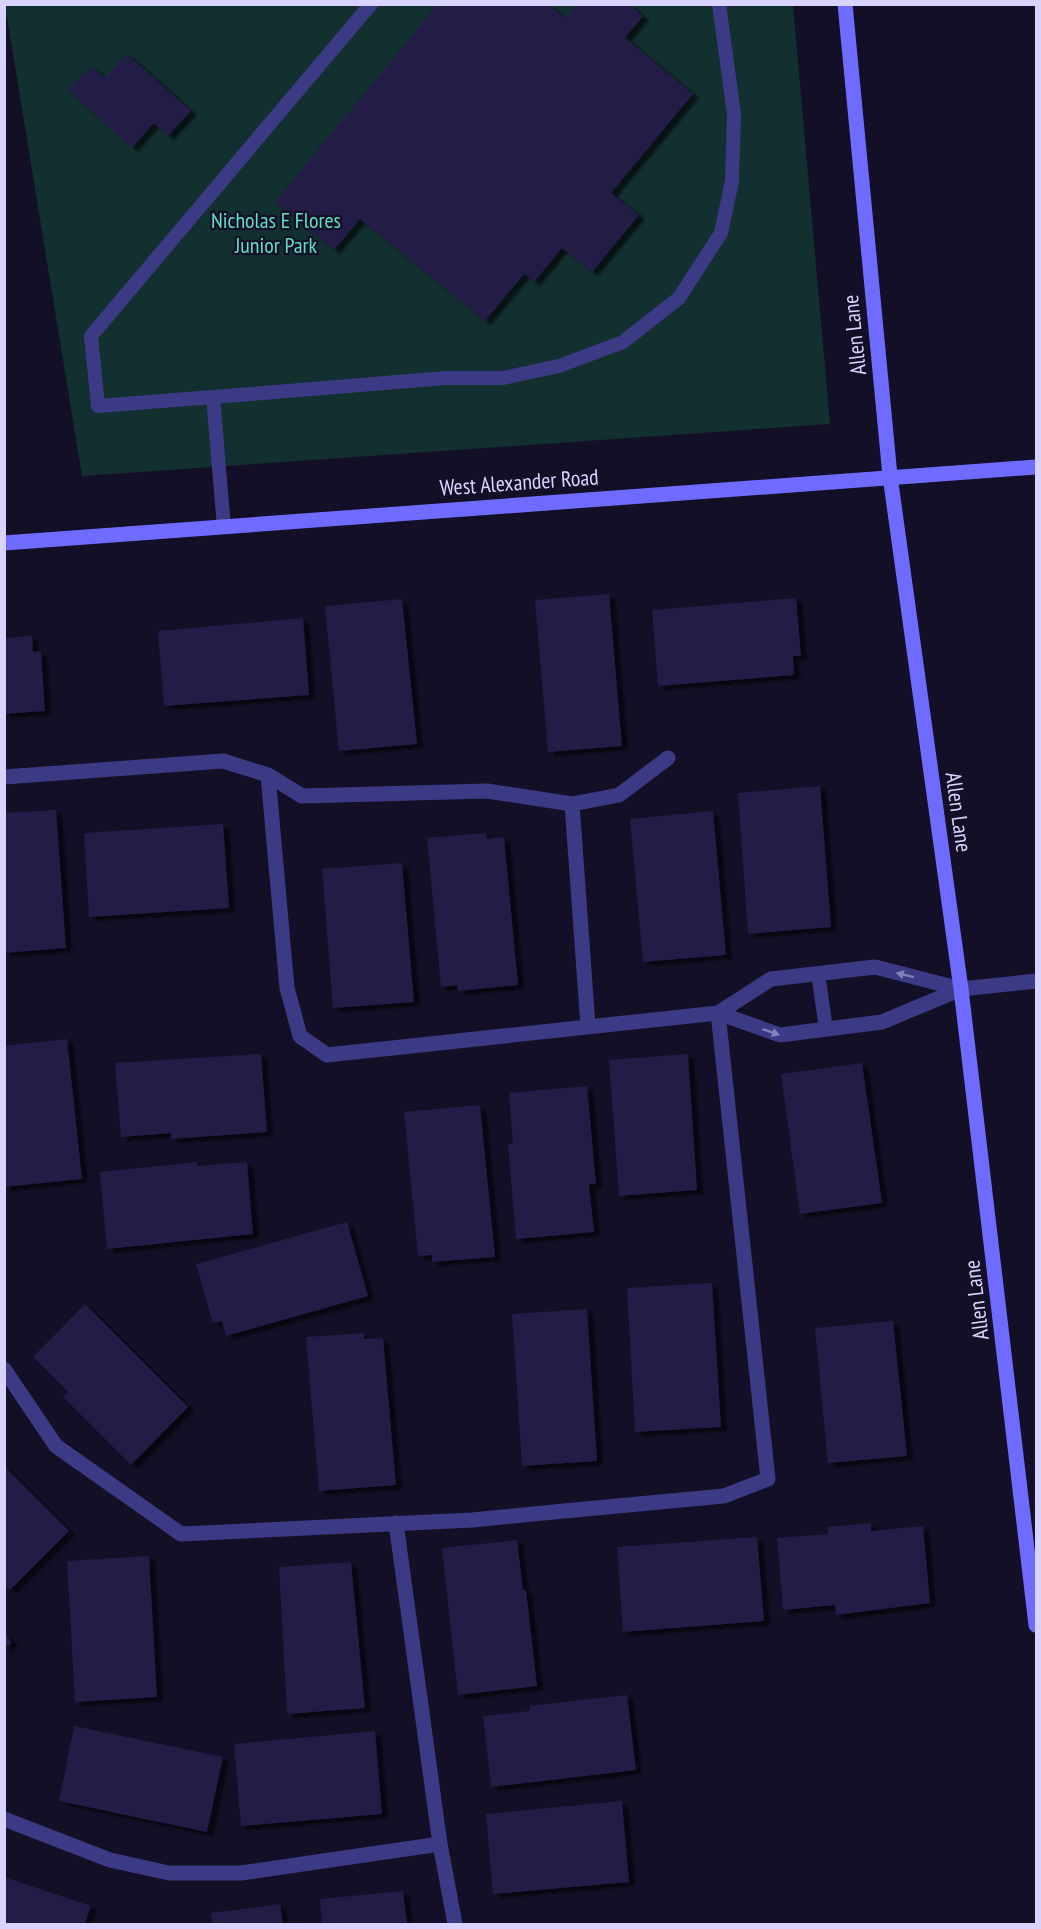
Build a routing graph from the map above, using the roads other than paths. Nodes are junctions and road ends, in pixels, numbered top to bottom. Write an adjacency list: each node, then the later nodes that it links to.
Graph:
1 (371, 4): 4 (lane)
2 (719, 4): 4 (lane)
3 (844, 4): 6 (main road, Allen Lane)
4 (213, 397): 7 (lane)
5 (1036, 467): 6 (main road, West Alexander Road)
6 (890, 476): 7 (main road, West Alexander Road); 15 (main road, Allen Lane)
7 (224, 527): 8 (main road, West Alexander Road)
8 (4, 543)
9 (668, 758): 12 (street)
10 (268, 775): 11 (street); 12 (street); 17 (street)
11 (4, 777)
12 (572, 804): 17 (street)
13 (818, 973): 15 (street, one-way to 13); 16 (street); 18 (lane)
14 (1036, 981): 15 (street)
15 (961, 989): 18 (street); 21 (main road, Allen Lane)
16 (718, 1013): 17 (street); 18 (street, one-way to 18); 20 (street)
17 (588, 1026)
18 (826, 1029)
19 (4, 1369): 20 (street)
20 (396, 1523): 23 (street)
21 (1036, 1626)
22 (4, 1819): 23 (street)
23 (440, 1844): 24 (street)
24 (455, 1924)

